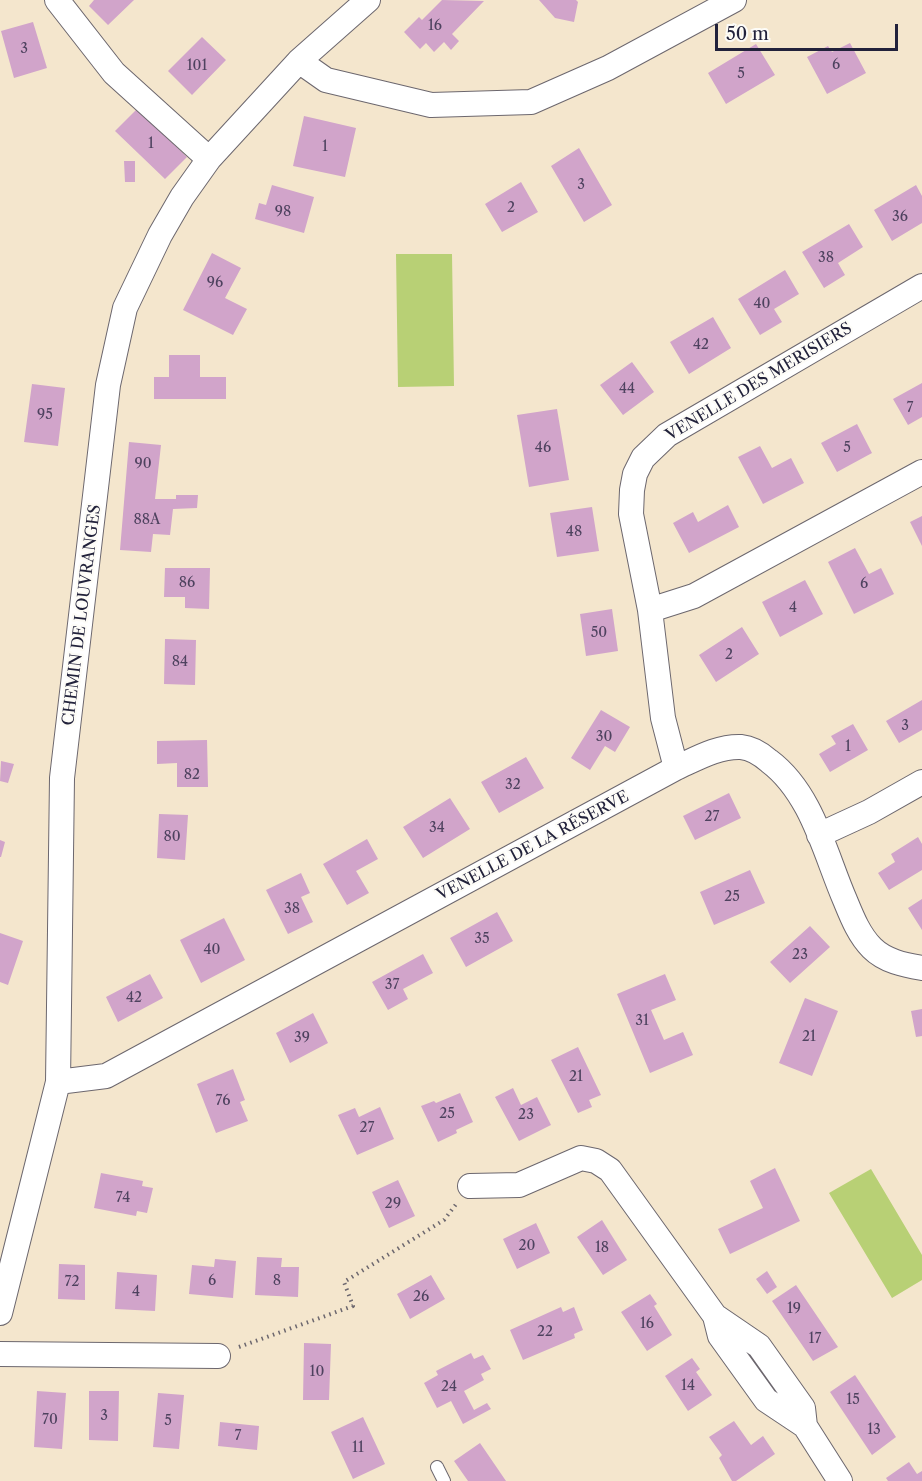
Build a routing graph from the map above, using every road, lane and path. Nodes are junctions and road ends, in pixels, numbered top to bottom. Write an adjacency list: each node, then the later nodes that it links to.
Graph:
1 (57, 0): 7 (street)
2 (368, 0): 6 (street, CHEMIN DE LOUVRANGES)
3 (697, 0): 5 (street)
4 (734, 0): 5 (street)
5 (671, 33): 6 (street)
6 (299, 61): 7 (street, CHEMIN DE LOUVRANGES)
7 (209, 159): 15 (street, CHEMIN DE LOUVRANGES)
8 (922, 286): 10 (street, VENELLE DES MERISIERS)
9 (922, 472): 10 (street)
10 (650, 610): 11 (street, VENELLE DES MERISIERS)
11 (676, 768): 13 (street, VENELLE DE LA RÉSERVE); 15 (street, VENELLE DE LA RÉSERVE)
12 (922, 782): 13 (street)
13 (819, 835): 14 (street, VENELLE DE LA RÉSERVE)
14 (922, 968)
15 (57, 1082): 17 (street, CHEMIN DE LOUVRANGES)
16 (470, 1186): 19 (path); 22 (street)
17 (0, 1313)
18 (0, 1354): 19 (street)
19 (218, 1356)
20 (437, 1467): 21 (lane)
21 (444, 1481)
22 (840, 1481)

